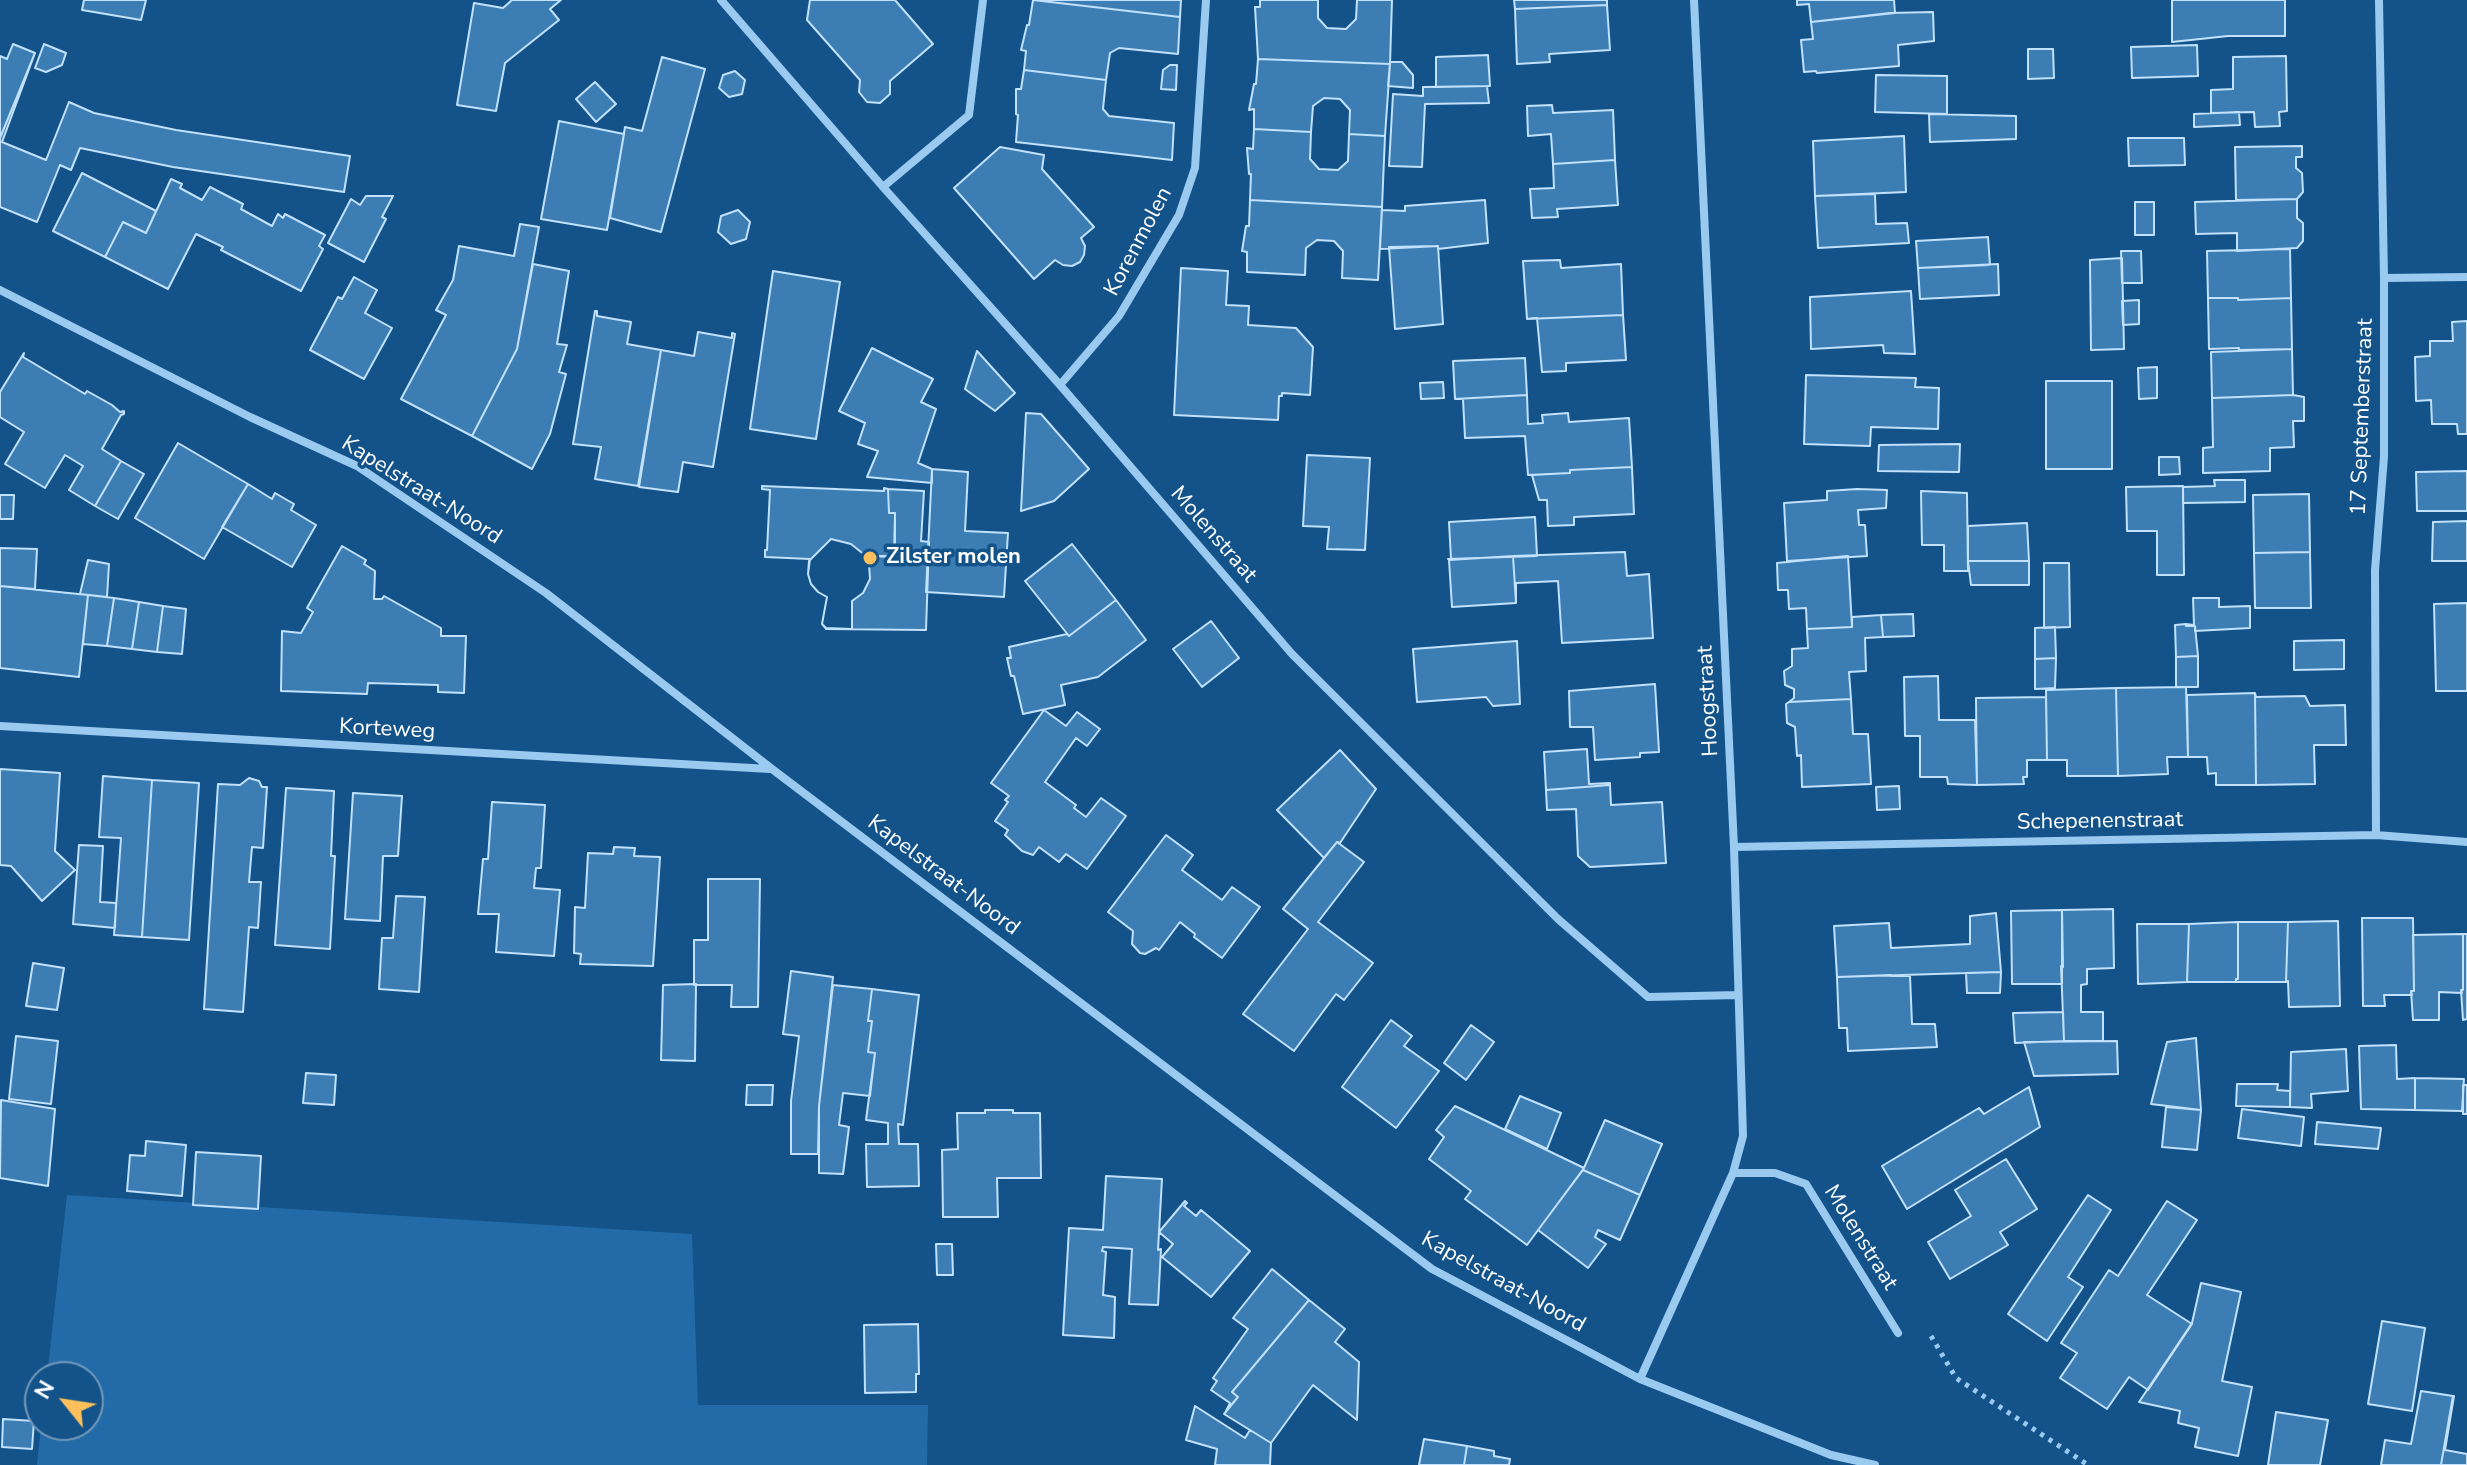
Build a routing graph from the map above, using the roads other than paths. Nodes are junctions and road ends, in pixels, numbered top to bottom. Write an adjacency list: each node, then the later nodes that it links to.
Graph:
1 (721, 0): 6 (street, Molenstraat)
2 (983, 0): 6 (street)
3 (1206, 0): 10 (street, Korenmolen)
4 (1694, 0): 15 (street, Hoogstraat)
5 (2379, 0): 8 (street, 17 Septemberstraat)
6 (883, 187): 10 (street, Molenstraat)
7 (2467, 277): 8 (street)
8 (2384, 278): 13 (street, 17 Septemberstraat)
9 (0, 290): 12 (street, Kapelstraat-Noord)
10 (1060, 385): 16 (street, Molenstraat)
11 (0, 726): 12 (street, Korteweg)
12 (772, 769): 19 (street, Kapelstraat-Noord)
13 (2376, 835): 14 (street, Schepenenstraat); 15 (street, Schepenenstraat)
14 (2467, 842)
15 (1734, 847): 16 (street, Hoogstraat)
16 (1738, 995): 17 (street, Hoogstraat)
17 (1733, 1173): 18 (street, Molenstraat); 19 (street, Hoogstraat)
18 (1898, 1333)
19 (1640, 1379): 20 (street, Kapelstraat-Noord)
20 (1875, 1465)

